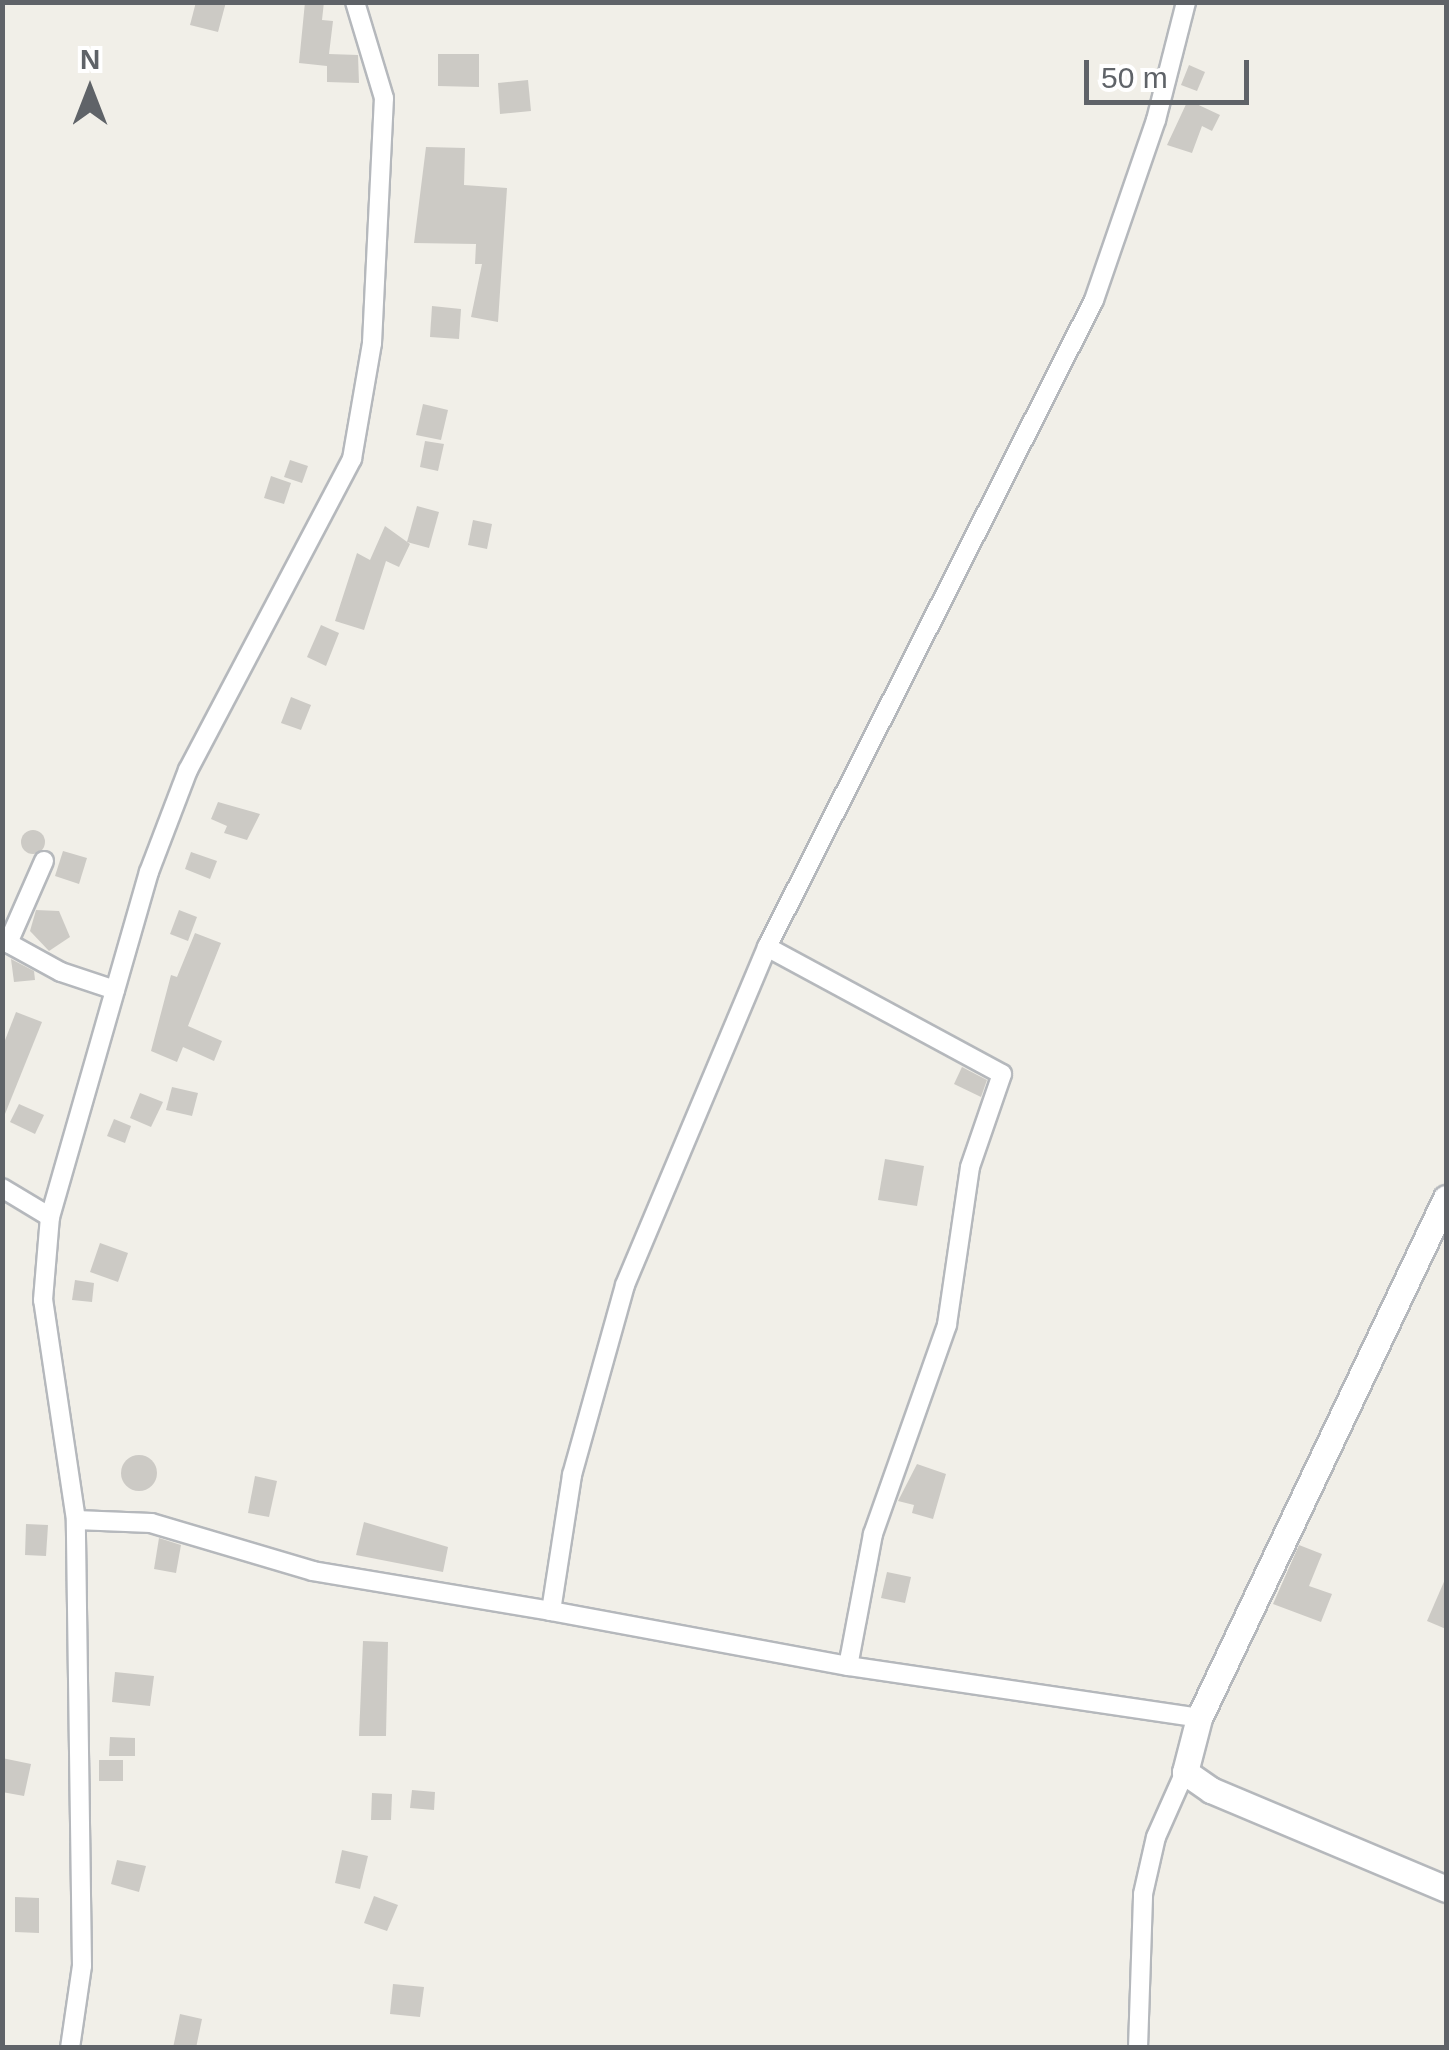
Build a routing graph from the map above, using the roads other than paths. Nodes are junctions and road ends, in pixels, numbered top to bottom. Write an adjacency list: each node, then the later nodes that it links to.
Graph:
1 (354, 2): 5 (street)
2 (1186, 2): 4 (street)
3 (44, 861): 5 (street)
4 (767, 947): 10 (street); 11 (street)
5 (115, 990): 8 (street)
6 (2, 1188): 8 (street)
7 (1446, 1198): 12 (street)
8 (50, 1217): 9 (street)
9 (76, 1520): 10 (street); 15 (street)
10 (550, 1612): 11 (street)
11 (848, 1666): 12 (street)
12 (1199, 1718): 13 (street)
13 (1185, 1772): 14 (street); 16 (street)
14 (1446, 1890)
15 (70, 2048)
16 (1138, 2048)

